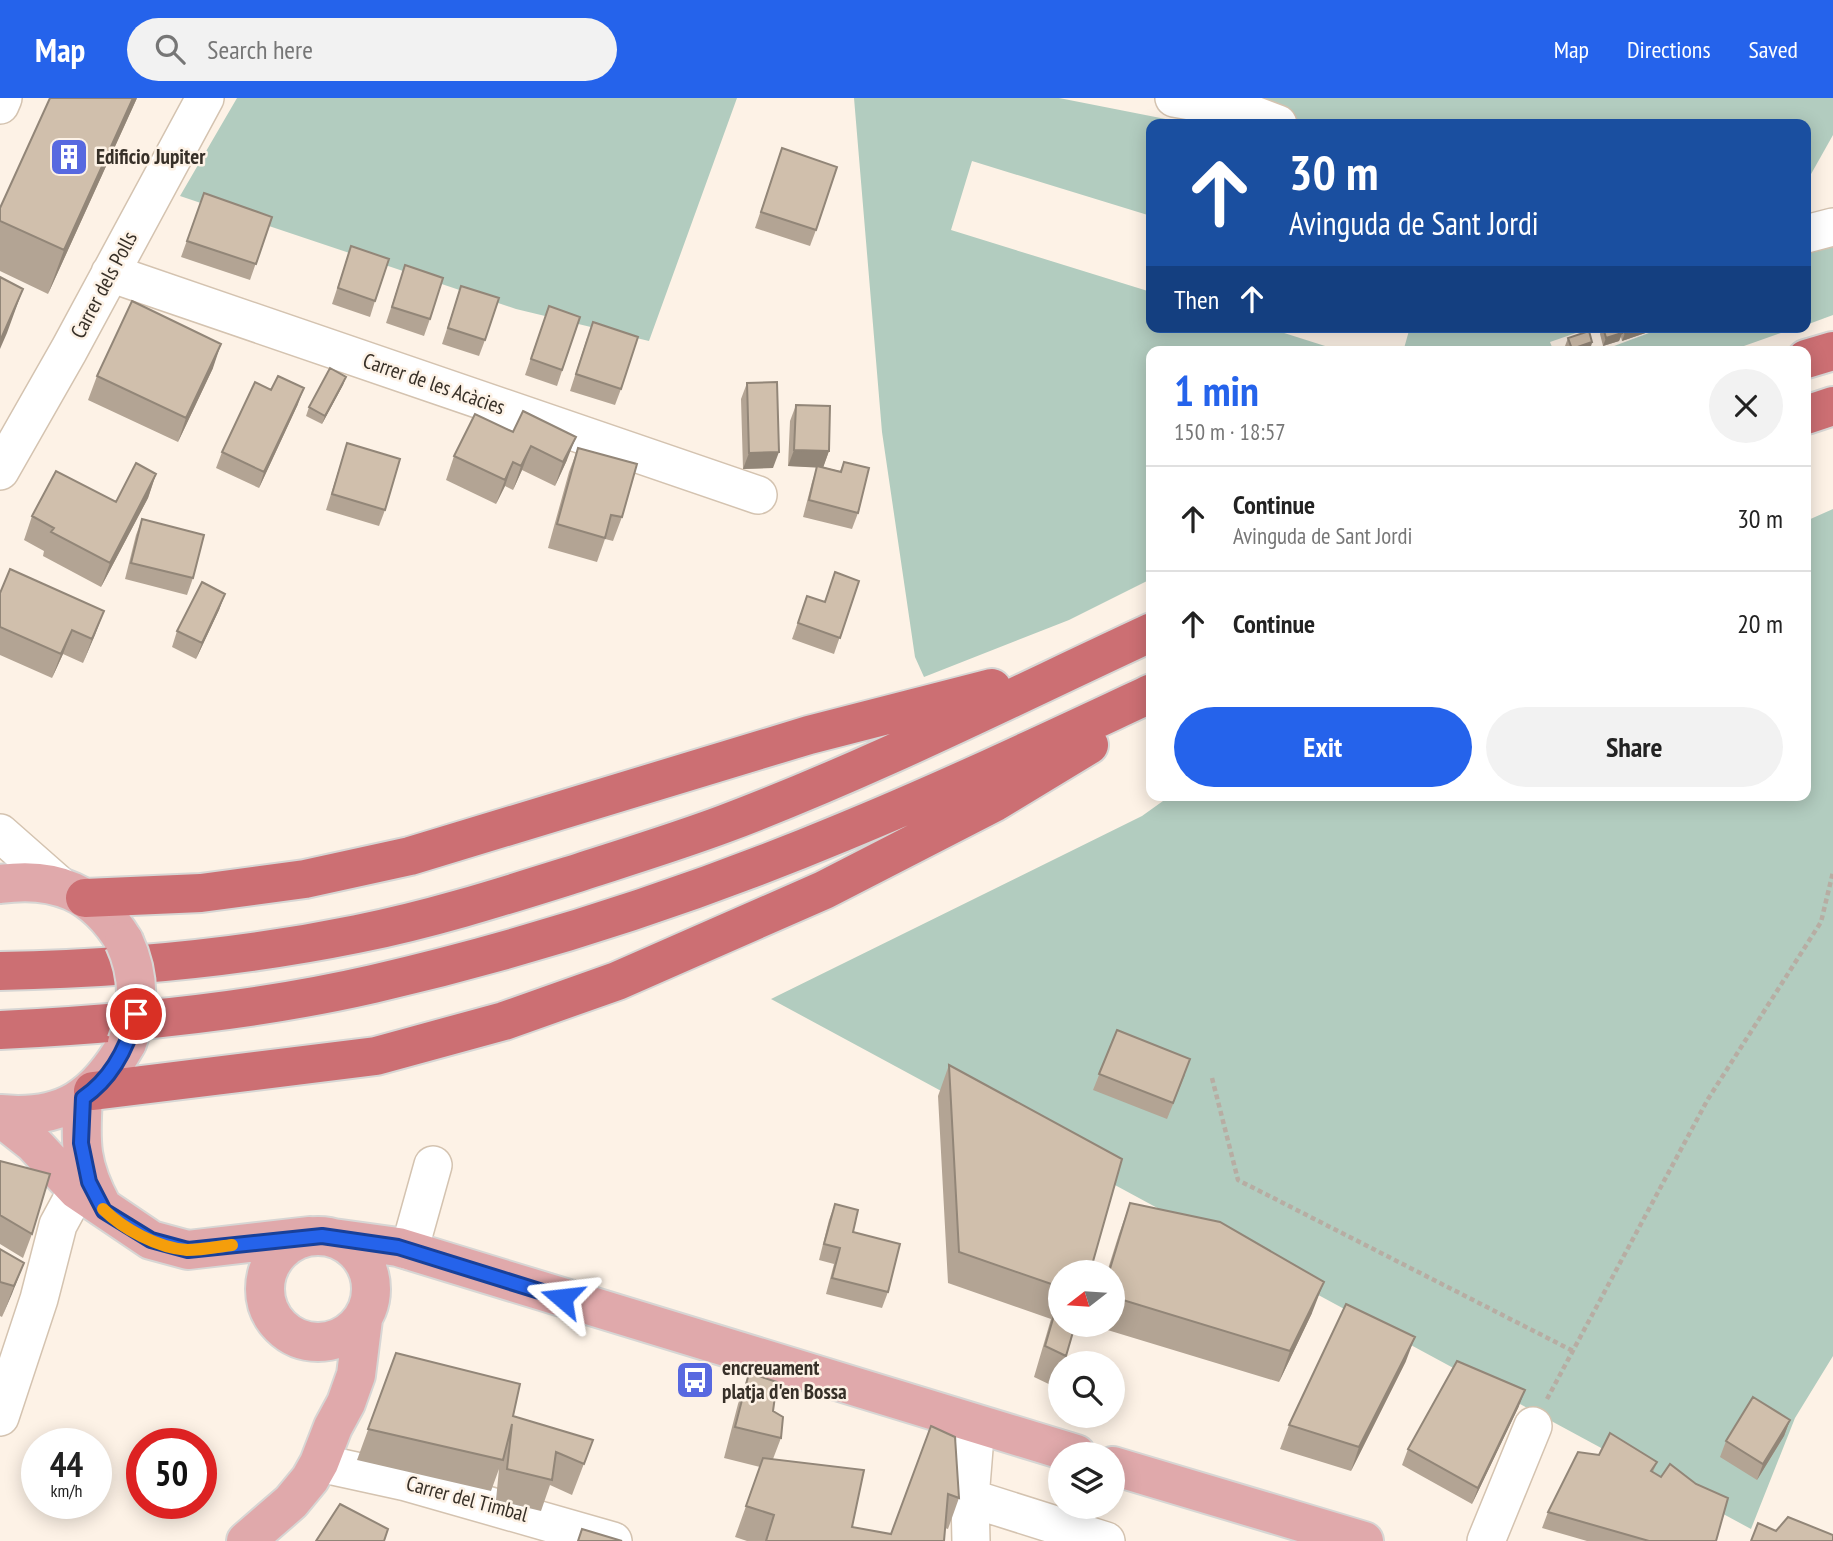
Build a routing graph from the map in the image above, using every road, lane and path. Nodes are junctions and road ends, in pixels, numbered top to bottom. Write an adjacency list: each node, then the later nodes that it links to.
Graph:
1 (3, 98): 4 (street)
2 (205, 98): 8 (street, Carrer dels Polls)
3 (1174, 98): 5 (street)
4 (0, 105)
5 (1265, 119)
6 (1833, 227): 7 (street)
7 (1811, 233)
8 (110, 273): 13 (street, Carrer dels Polls); 14 (street, Carrer de les Acàcies)
9 (1833, 351): 10 (highway)
10 (1811, 358)
11 (1833, 407): 12 (highway)
12 (1811, 414)
13 (0, 471)
14 (758, 495)
15 (1146, 635): 16 (highway)
16 (1079, 666): 22 (highway); 23 (highway)
17 (1146, 696): 24 (highway)
18 (1146, 705): 26 (highway)
19 (0, 832): 22 (street)
20 (1833, 872): 36 (path)
21 (0, 884): 22 (main road)
22 (72, 891): 26 (main road, bridge)
23 (0, 971)
24 (0, 1030)
25 (1212, 1078): 36 (path)
26 (88, 1094): 27 (main road); 29 (main road)
27 (0, 1115): 29 (main road)
28 (433, 1165): 32 (street)
29 (91, 1201): 31 (main road); 37 (street)
30 (321, 1237): 31 (main road); 32 (main road); 33 (main road); 34 (main road)
31 (188, 1250): 33 (main road)
32 (426, 1256): 34 (main road); 38 (main road)
33 (265, 1297): 35 (main road)
34 (366, 1308): 35 (main road); 40 (main road)
35 (298, 1339): 40 (main road)
36 (1573, 1351): 39 (path)
37 (0, 1417)
38 (976, 1424): 41 (main road); 44 (street)
39 (1532, 1426): 50 (street)
40 (333, 1427): 42 (main road)
41 (1048, 1446)
42 (319, 1462): 45 (main road); 46 (street, Carrer del Timbal)
43 (1125, 1469): 49 (main road)
44 (970, 1498): 47 (street); 48 (street)
45 (246, 1541)
46 (613, 1541)
47 (971, 1541)
48 (1106, 1541)
49 (1364, 1541)
50 (1486, 1541)

